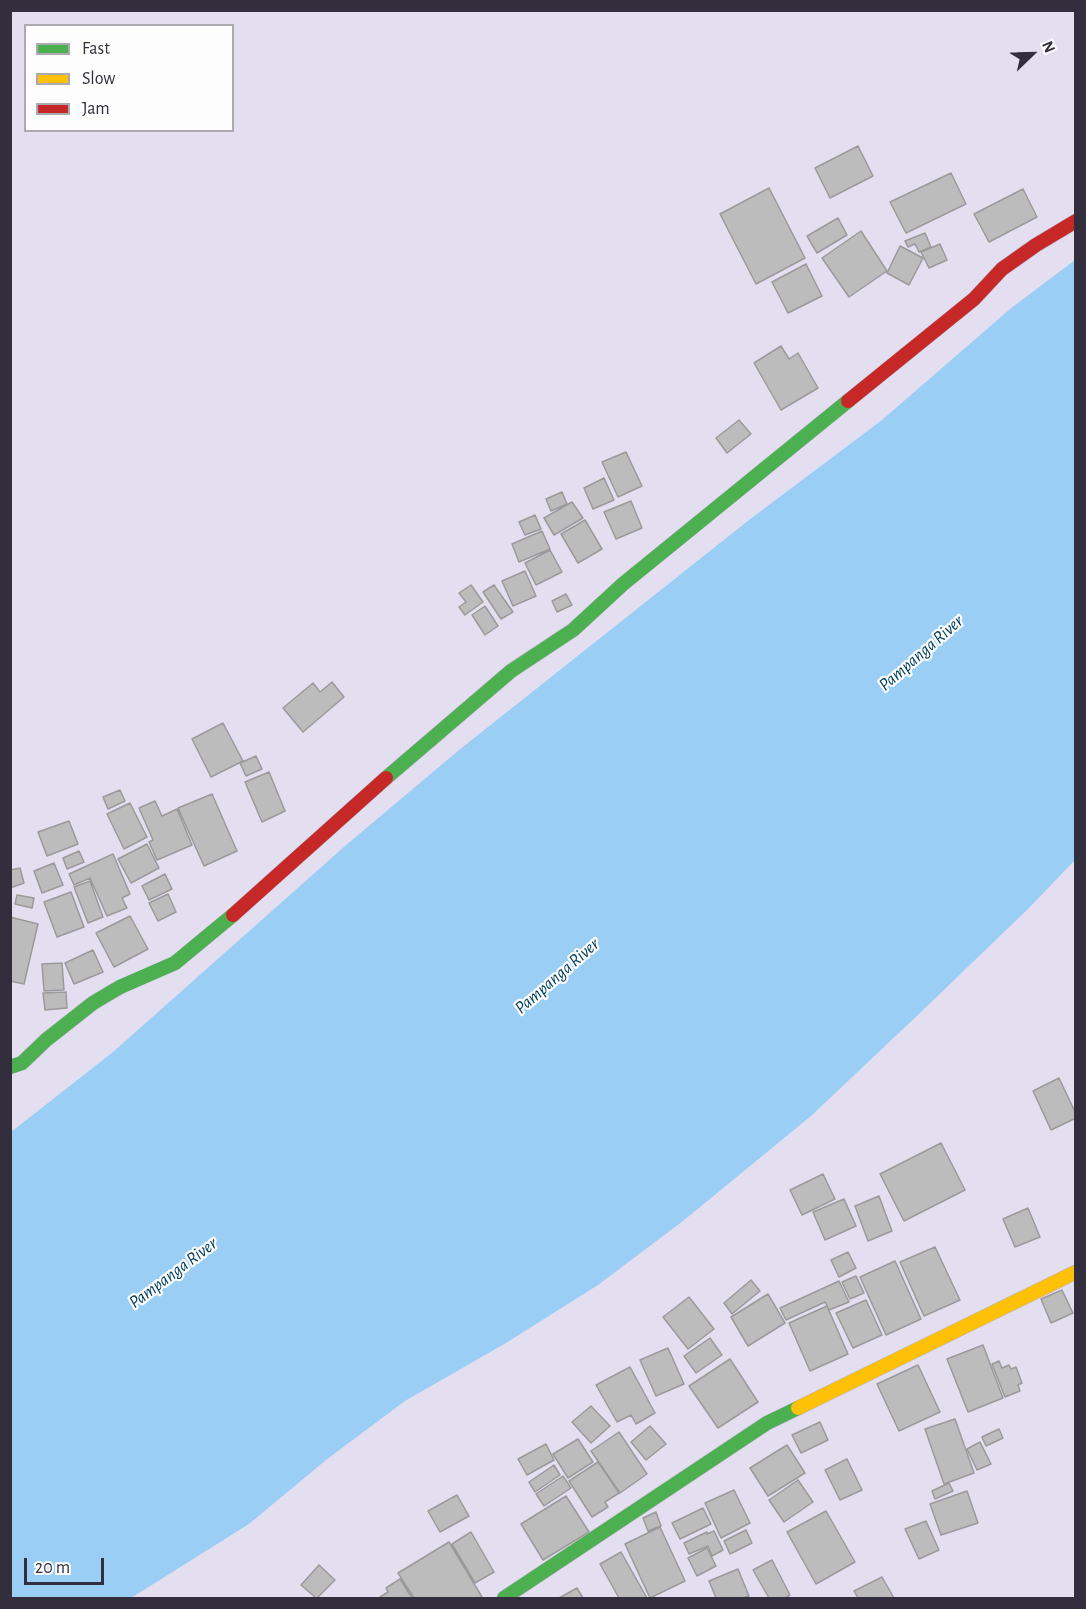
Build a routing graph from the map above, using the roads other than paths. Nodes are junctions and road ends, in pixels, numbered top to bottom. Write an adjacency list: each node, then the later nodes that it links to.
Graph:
1 (1076, 221): 2 (street)
2 (10, 1067)
3 (1076, 1272): 4 (street)
4 (504, 1599)

